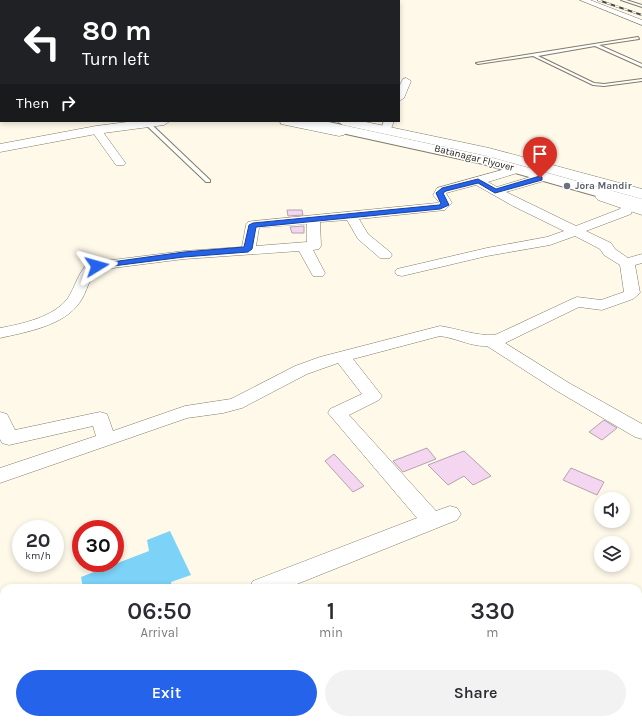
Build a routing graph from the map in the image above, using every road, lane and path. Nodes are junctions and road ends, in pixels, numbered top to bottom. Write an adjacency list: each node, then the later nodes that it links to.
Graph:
1 (584, 0): 4 (street)
2 (623, 0): 3 (lane)
3 (642, 6)
4 (642, 23)
5 (638, 38): 6 (lane)
6 (594, 45): 7 (lane); 9 (lane)
7 (534, 55): 8 (lane); 10 (lane)
8 (478, 64)
9 (642, 66)
10 (642, 80)
11 (406, 81): 12 (street)
12 (400, 96)
13 (158, 122): 17 (street)
14 (291, 122): 22 (street)
15 (310, 122): 28 (main road, Batanagar Flyover)
16 (354, 122): 18 (street)
17 (147, 124): 19 (street); 24 (lane)
18 (388, 125): 27 (street)
19 (96, 130): 20 (street); 21 (street)
20 (0, 148)
21 (120, 163)
22 (513, 171): 23 (street); 25 (street)
23 (540, 178): 26 (street); 28 (street)
24 (208, 181)
25 (478, 181): 26 (street); 30 (street)
26 (495, 191): 32 (street)
27 (642, 194)
28 (635, 204): 29 (street); 32 (street)
29 (642, 210)
30 (352, 217): 31 (street); 35 (street)
31 (313, 219): 33 (street); 34 (street)
32 (576, 231): 36 (street); 37 (street)
33 (304, 247): 34 (street); 38 (street)
34 (248, 249): 39 (street)
35 (385, 255)
36 (635, 260): 40 (street)
37 (402, 272)
38 (318, 273)
39 (0, 333)
40 (491, 341): 41 (street); 43 (street)
41 (342, 357): 44 (street); 46 (street)
42 (0, 418): 44 (street)
43 (642, 432)
44 (107, 440): 45 (street)
45 (0, 476)
46 (272, 584)

